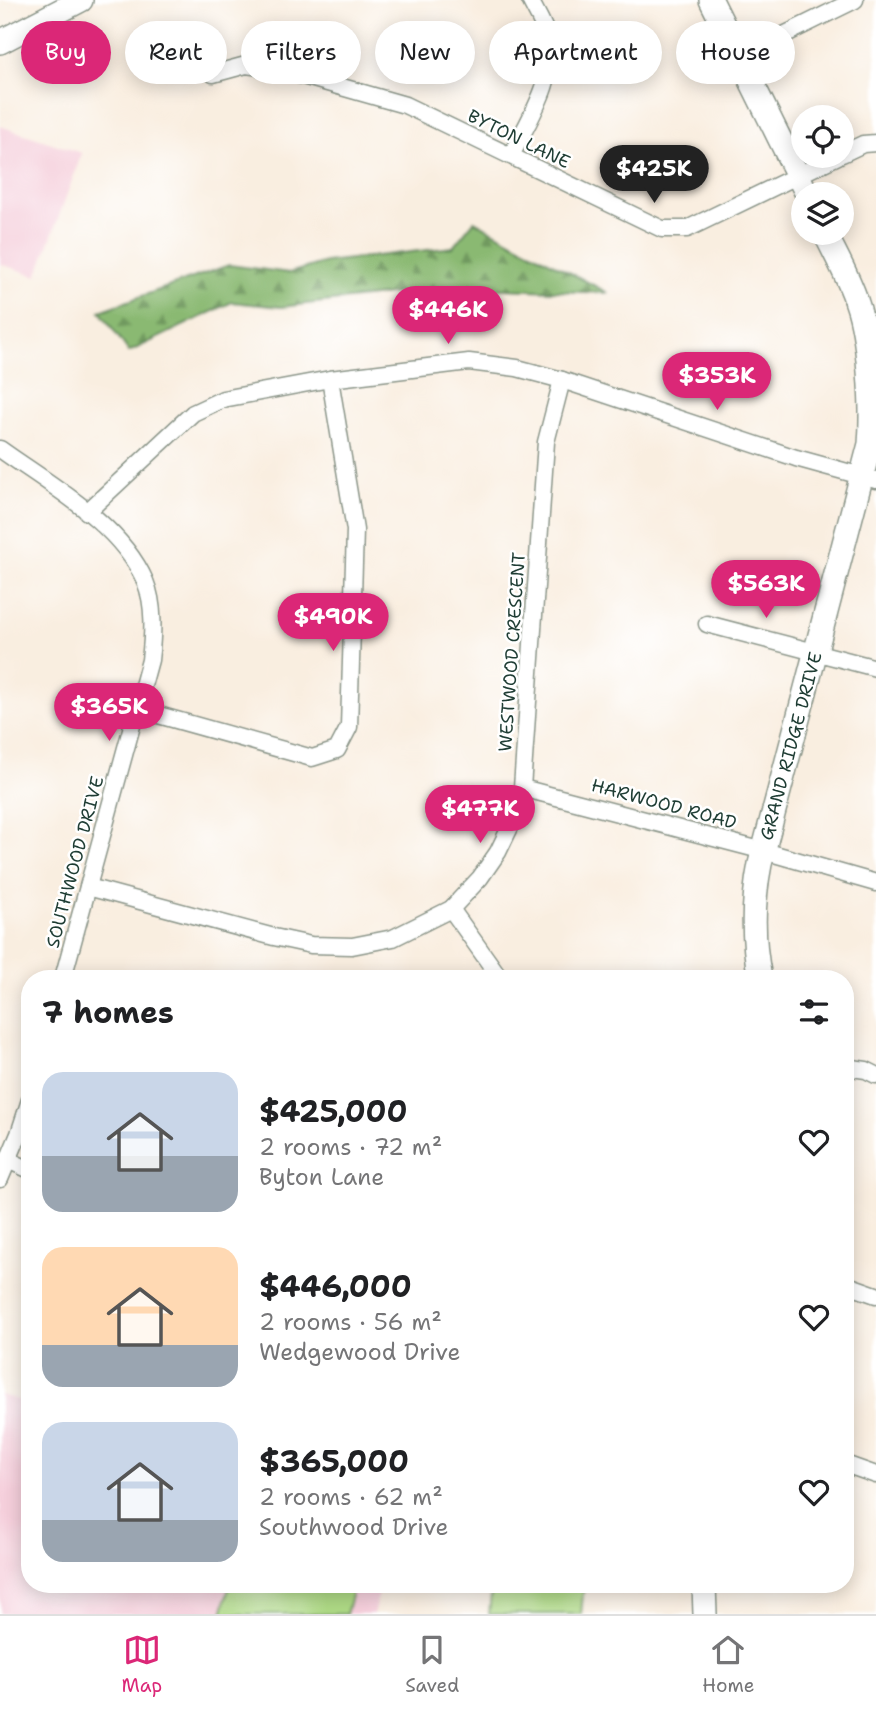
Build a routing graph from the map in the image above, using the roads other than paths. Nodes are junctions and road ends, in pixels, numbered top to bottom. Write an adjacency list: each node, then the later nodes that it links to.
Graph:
1 (81, 0): 7 (street)
2 (530, 0): 12 (street)
3 (711, 0): 5 (street)
4 (855, 0): 6 (street)
5 (721, 21)
6 (795, 29)
7 (0, 42)
8 (227, 70): 12 (street, BYTON LANE)
9 (752, 84): 14 (street)
10 (876, 143): 11 (street, BYTON LANE)
11 (854, 148)
12 (511, 156): 16 (street, BYTON LANE)
13 (824, 168): 15 (street, BYTON LANE)
14 (801, 182)
15 (806, 182)
16 (791, 189)
17 (831, 245): 18 (street, GRAND RIDGE DRIVE)
18 (869, 319): 22 (street, GRAND RIDGE DRIVE)
19 (330, 379): 20 (street); 23 (street); 27 (street)
20 (562, 380): 22 (street); 28 (street, WESTWOOD CRESCENT)
21 (0, 449): 23 (street, SOUTHWOOD DRIVE)
22 (869, 478): 25 (street, GRAND RIDGE DRIVE)
23 (87, 512): 27 (street, SOUTHWOOD DRIVE)
24 (706, 624): 25 (street)
25 (816, 652): 26 (street); 29 (street, GRAND RIDGE DRIVE)
26 (876, 668)
27 (137, 709): 31 (street, SOUTHWOOD DRIVE)
28 (522, 788): 29 (street, HARWOOD ROAD); 32 (street, WESTWOOD CRESCENT)
29 (764, 851): 30 (street, HARWOOD ROAD); 35 (street, GRAND RIDGE DRIVE)
30 (876, 883)
31 (88, 887): 32 (street, WESTWOOD CRESCENT); 33 (street, SOUTHWOOD DRIVE)
32 (451, 909): 34 (street)
33 (65, 970)
34 (494, 970)
35 (758, 970)
36 (854, 1068): 37 (street)
37 (876, 1075)
38 (21, 1128): 39 (street)
39 (8, 1160): 40 (street); 41 (street)
40 (21, 1166)
41 (0, 1179)
42 (854, 1287): 43 (street)
43 (876, 1295)
44 (854, 1467): 45 (street)
45 (876, 1475)
46 (704, 1593): 47 (street)
47 (705, 1614)

